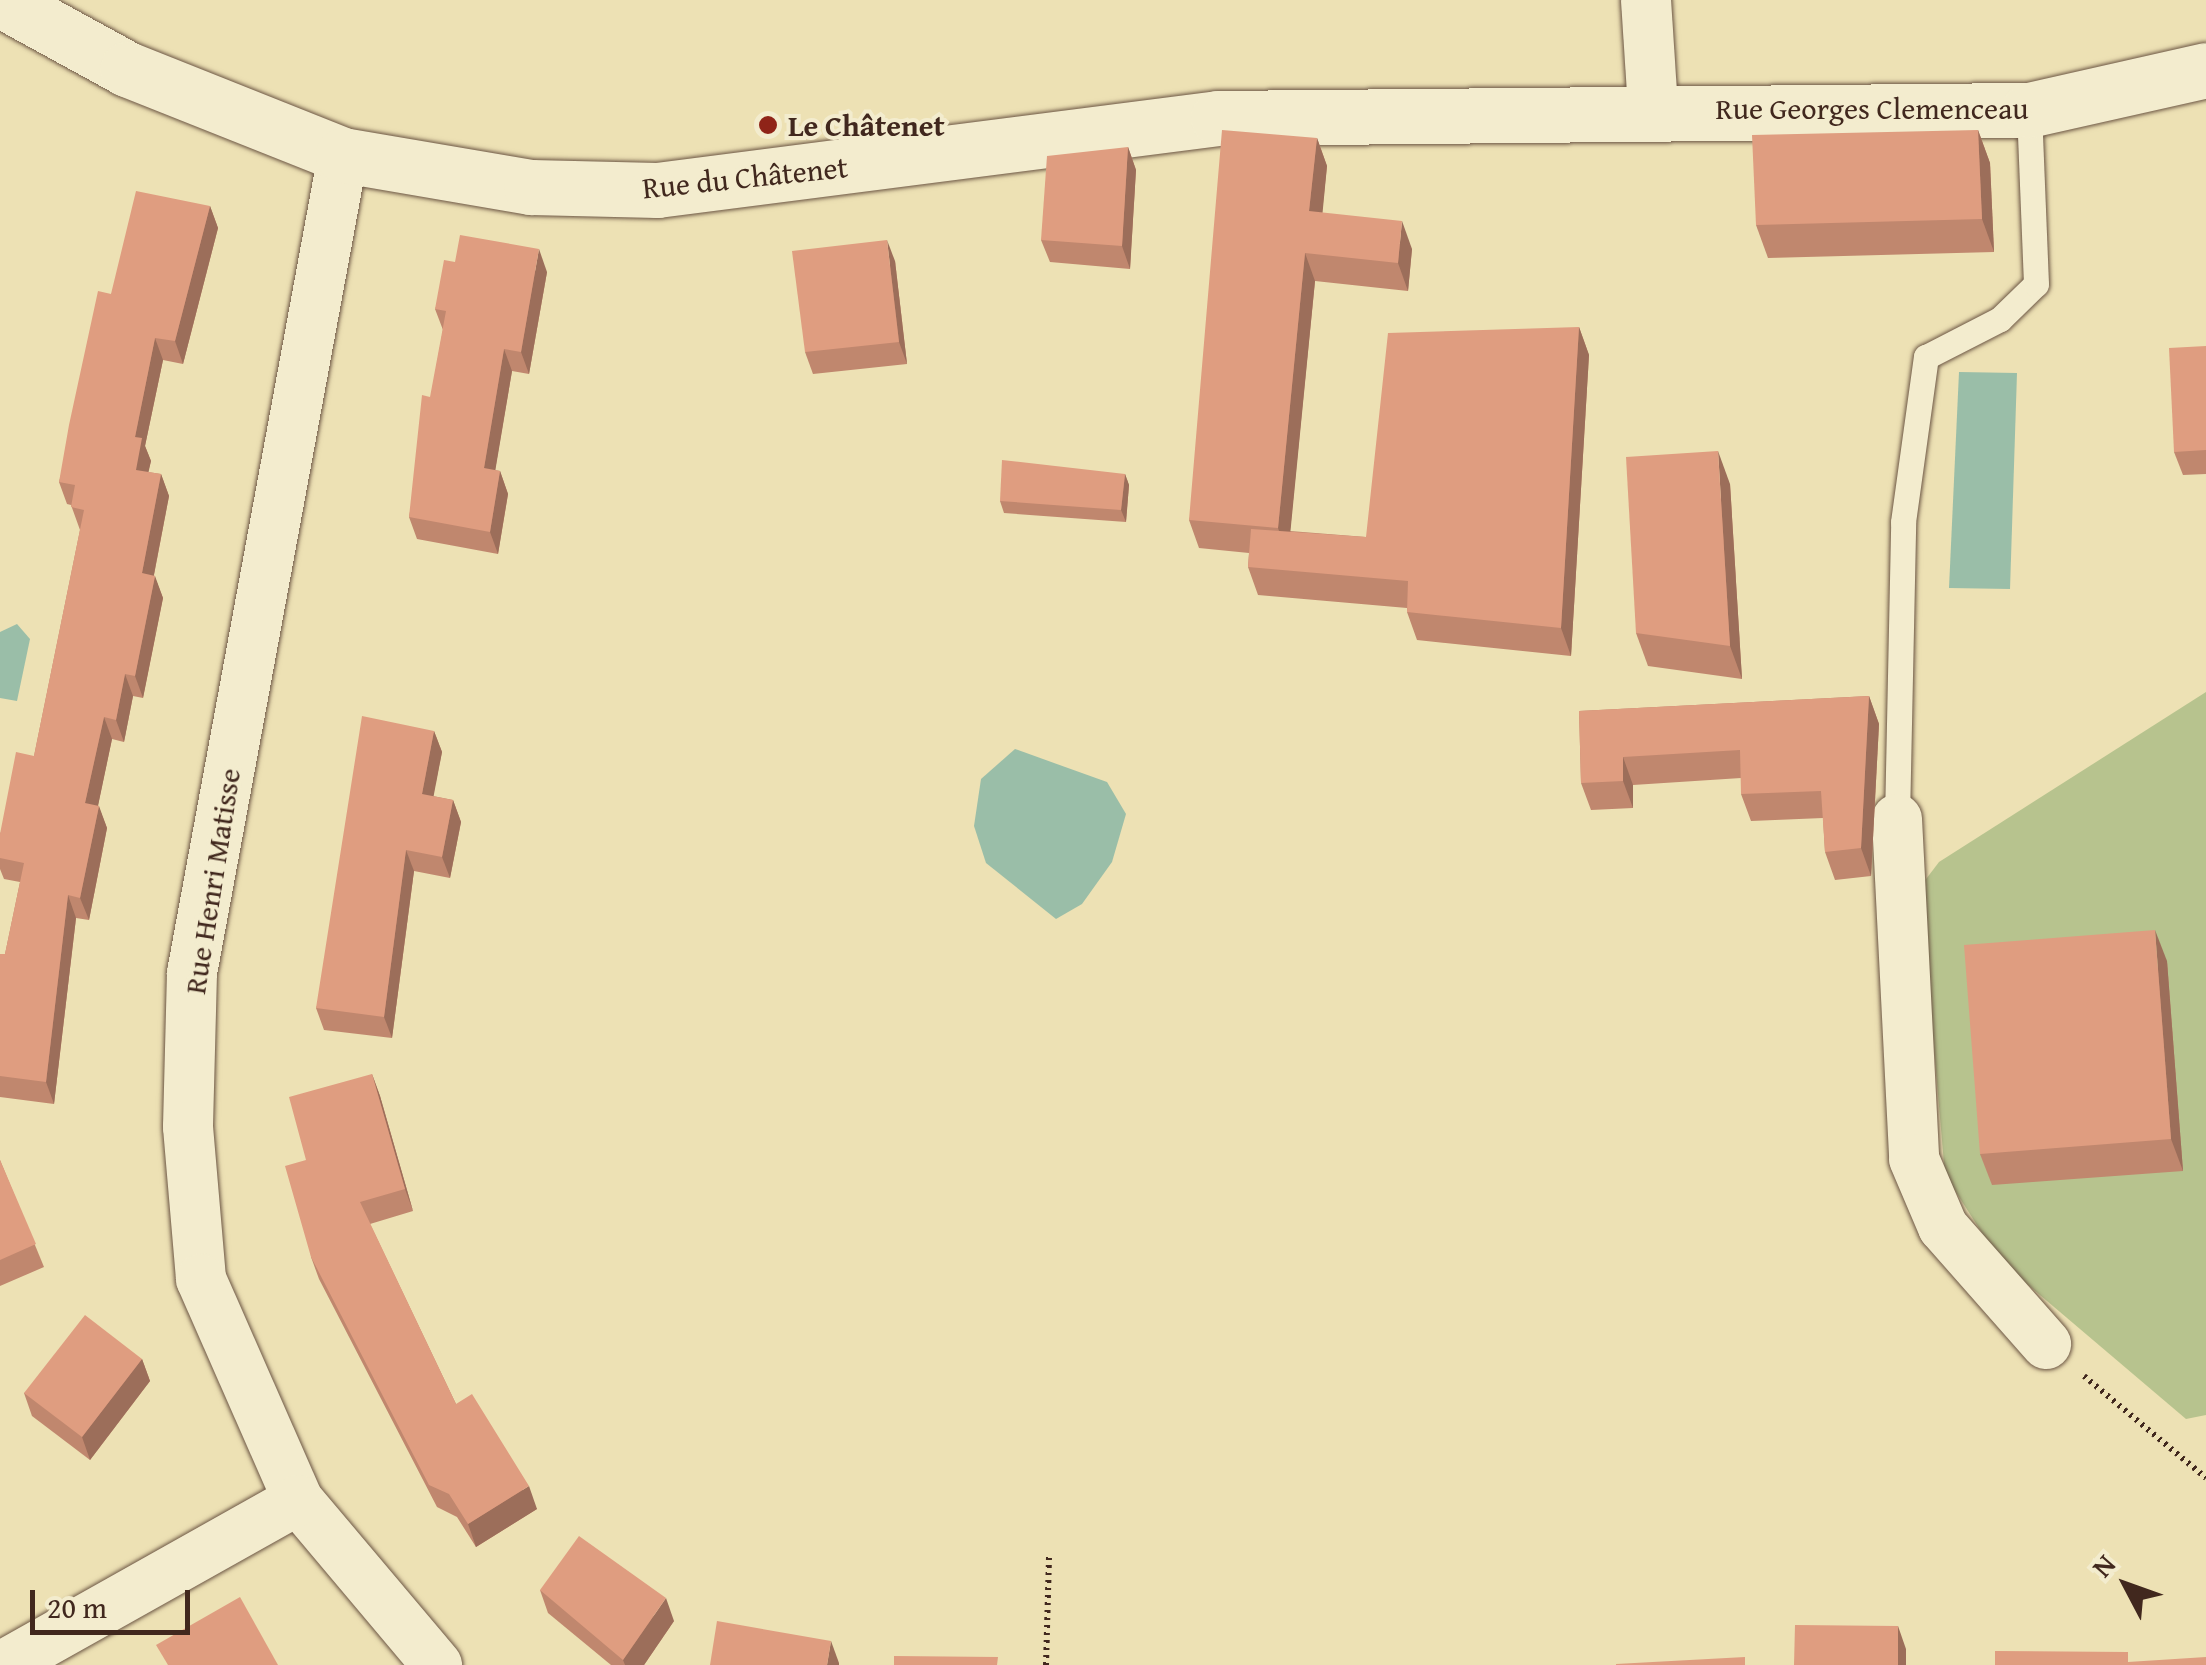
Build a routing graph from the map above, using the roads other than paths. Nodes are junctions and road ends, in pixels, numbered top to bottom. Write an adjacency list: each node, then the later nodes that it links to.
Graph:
1 (1, 0): 6 (street, Rue du Châtenet)
2 (1646, 0): 4 (street)
3 (2206, 70): 5 (street, Rue Georges Clemenceau)
4 (1653, 109): 5 (street, Rue Georges Clemenceau); 6 (street, Rue du Châtenet)
5 (2029, 110): 7 (lane)
6 (343, 155): 9 (street, Rue Henri Matisse)
7 (1897, 819): 8 (street)
8 (2046, 1344)
9 (298, 1500): 10 (street); 11 (street, Rue Henri Matisse)
10 (4, 1665)
11 (437, 1665)

